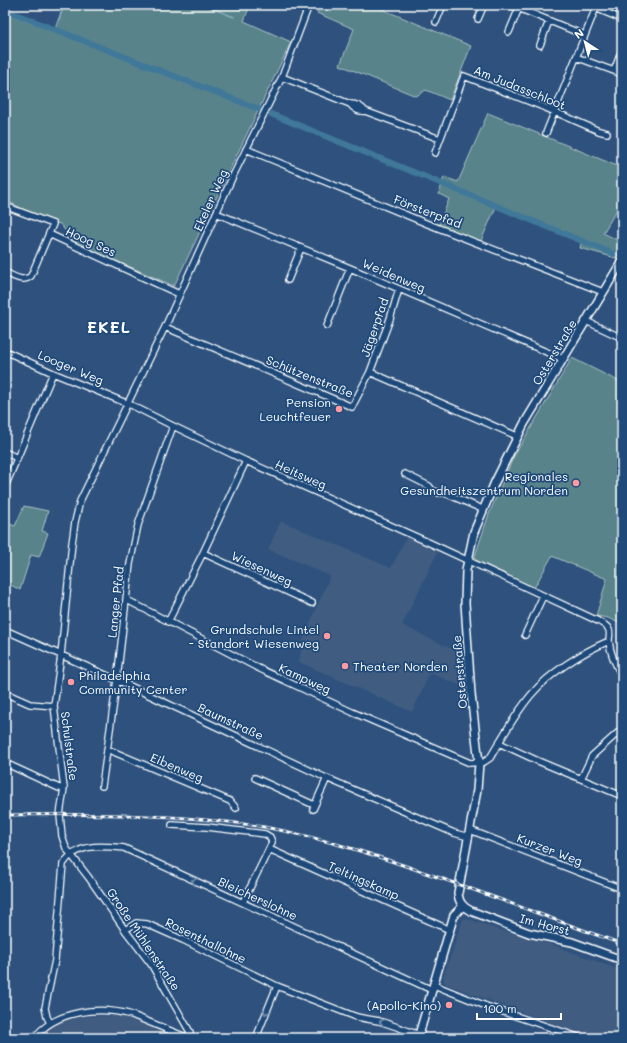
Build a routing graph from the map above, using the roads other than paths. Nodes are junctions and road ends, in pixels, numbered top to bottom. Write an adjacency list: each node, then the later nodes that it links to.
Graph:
1 (309, 5): 19 (street, Ekeler Weg)
2 (443, 5): 10 (street)
3 (484, 5): 8 (street)
4 (511, 5): 7 (street)
5 (588, 5): 6 (street)
6 (596, 7): 9 (street); 13 (street)
7 (519, 8): 11 (street); 12 (street)
8 (478, 19)
9 (622, 19)
10 (436, 22)
11 (549, 22): 13 (street); 14 (street)
12 (509, 32)
13 (584, 35): 16 (street)
14 (540, 45)
15 (622, 50): 17 (street)
16 (576, 57): 17 (street); 20 (street)
17 (614, 72): 18 (street)
18 (622, 74)
19 (282, 76): 23 (street); 24 (street, Ekeler Weg)
20 (554, 112): 21 (street); 22 (street, Am Judasschloot); 23 (street, Am Judasschloot)
21 (546, 133)
22 (607, 133)
23 (440, 139): 25 (street, Am Judasschloot)
24 (246, 149): 27 (street, Ekeler Weg); 35 (street, Försterpfad)
25 (435, 153)
26 (5, 206): 28 (street, Hoog Ses)
27 (216, 213): 29 (street, Weidenweg); 36 (street, Ekeler Weg)
28 (49, 234): 32 (street); 36 (street, Hoog Ses)
29 (301, 248): 31 (street, Weidenweg); 33 (street)
30 (622, 261): 35 (street, Osterstraße)
31 (350, 268): 34 (street, Weidenweg); 38 (street)
32 (5, 272)
33 (288, 280)
34 (399, 289): 42 (street, Weidenweg); 43 (street, Jägerpfad)
35 (603, 292): 37 (street, Osterstraße)
36 (179, 294): 39 (street, Ekeler Weg)
37 (586, 321): 40 (street, Osterstraße); 42 (street, Osterstraße)
38 (327, 326)
39 (165, 327): 43 (street, Schützenstraße); 45 (street, Ekeler Weg)
40 (622, 338)
41 (5, 351): 44 (street, Looger Weg)
42 (563, 359): 47 (street, Osterstraße)
43 (370, 372): 47 (street)
44 (53, 373): 45 (street, Looger Weg); 49 (street)
45 (128, 403): 46 (street, Heitsweg); 63 (street, Schulstraße)
46 (173, 426): 50 (street, Heitsweg); 57 (street, Langer Pfad)
47 (517, 436): 53 (street, Osterstraße)
48 (5, 452): 49 (street)
49 (17, 458): 52 (street)
50 (246, 461): 54 (street); 55 (street, Heitsweg)
51 (405, 474): 53 (street)
52 (5, 487)
53 (482, 509): 55 (street, Osterstraße)
54 (204, 553): 58 (street, Wiesenweg); 59 (street)
55 (467, 561): 56 (street, Heitsweg); 72 (street, Osterstraße)
56 (543, 596): 61 (street); 62 (street, Heitsweg)
57 (127, 600): 59 (street, Kampweg); 65 (street, Langer Pfad)
58 (312, 603)
59 (168, 622): 72 (street, Kampweg)
60 (5, 630): 63 (street, Baumstraße)
61 (525, 635)
62 (609, 641): 64 (street); 69 (street)
63 (61, 655): 65 (street, Baumstraße); 67 (street, Schulstraße)
64 (622, 676)
65 (117, 680): 70 (street, Langer Pfad); 74 (street, Baumstraße)
66 (5, 693): 67 (street)
67 (54, 706): 77 (street, Schulstraße)
68 (622, 728): 75 (street)
69 (499, 743): 72 (street); 75 (street)
70 (107, 749): 76 (street, Langer Pfad); 79 (street, Eibenweg)
71 (5, 763): 77 (street)
72 (479, 763): 81 (street, Osterstraße)
73 (255, 778): 74 (street)
74 (327, 778): 81 (street, Baumstraße)
75 (581, 780): 78 (street)
76 (102, 786)
77 (64, 788): 83 (street, Schulstraße)
78 (622, 796)
79 (236, 808)
80 (172, 824): 82 (street)
81 (470, 833): 84 (street, Kurzer Weg); 86 (street, Osterstraße)
82 (269, 849): 85 (street); 88 (street, Teltingskamp)
83 (72, 855): 85 (street, Bleicherslohne, one-way to 83); 87 (street, Große Mühlenstraße); 92 (street)
84 (622, 889)
85 (243, 902): 91 (street, Bleicherslohne)
86 (463, 906): 88 (street); 89 (street, Im Horst)
87 (125, 930): 90 (street, Rosenthallohne); 95 (street, Große Mühlenstraße)
88 (450, 930): 91 (street)
89 (622, 960)
90 (277, 986): 93 (street, Rosenthallohne, one-way to 90); 96 (street, one-way to 96)
91 (433, 988): 93 (street); 97 (street, Bleicherslohne)
92 (50, 1023): 94 (street); 95 (street)
93 (418, 1036)
94 (34, 1038)
95 (188, 1038)
96 (256, 1038)
97 (581, 1038)

